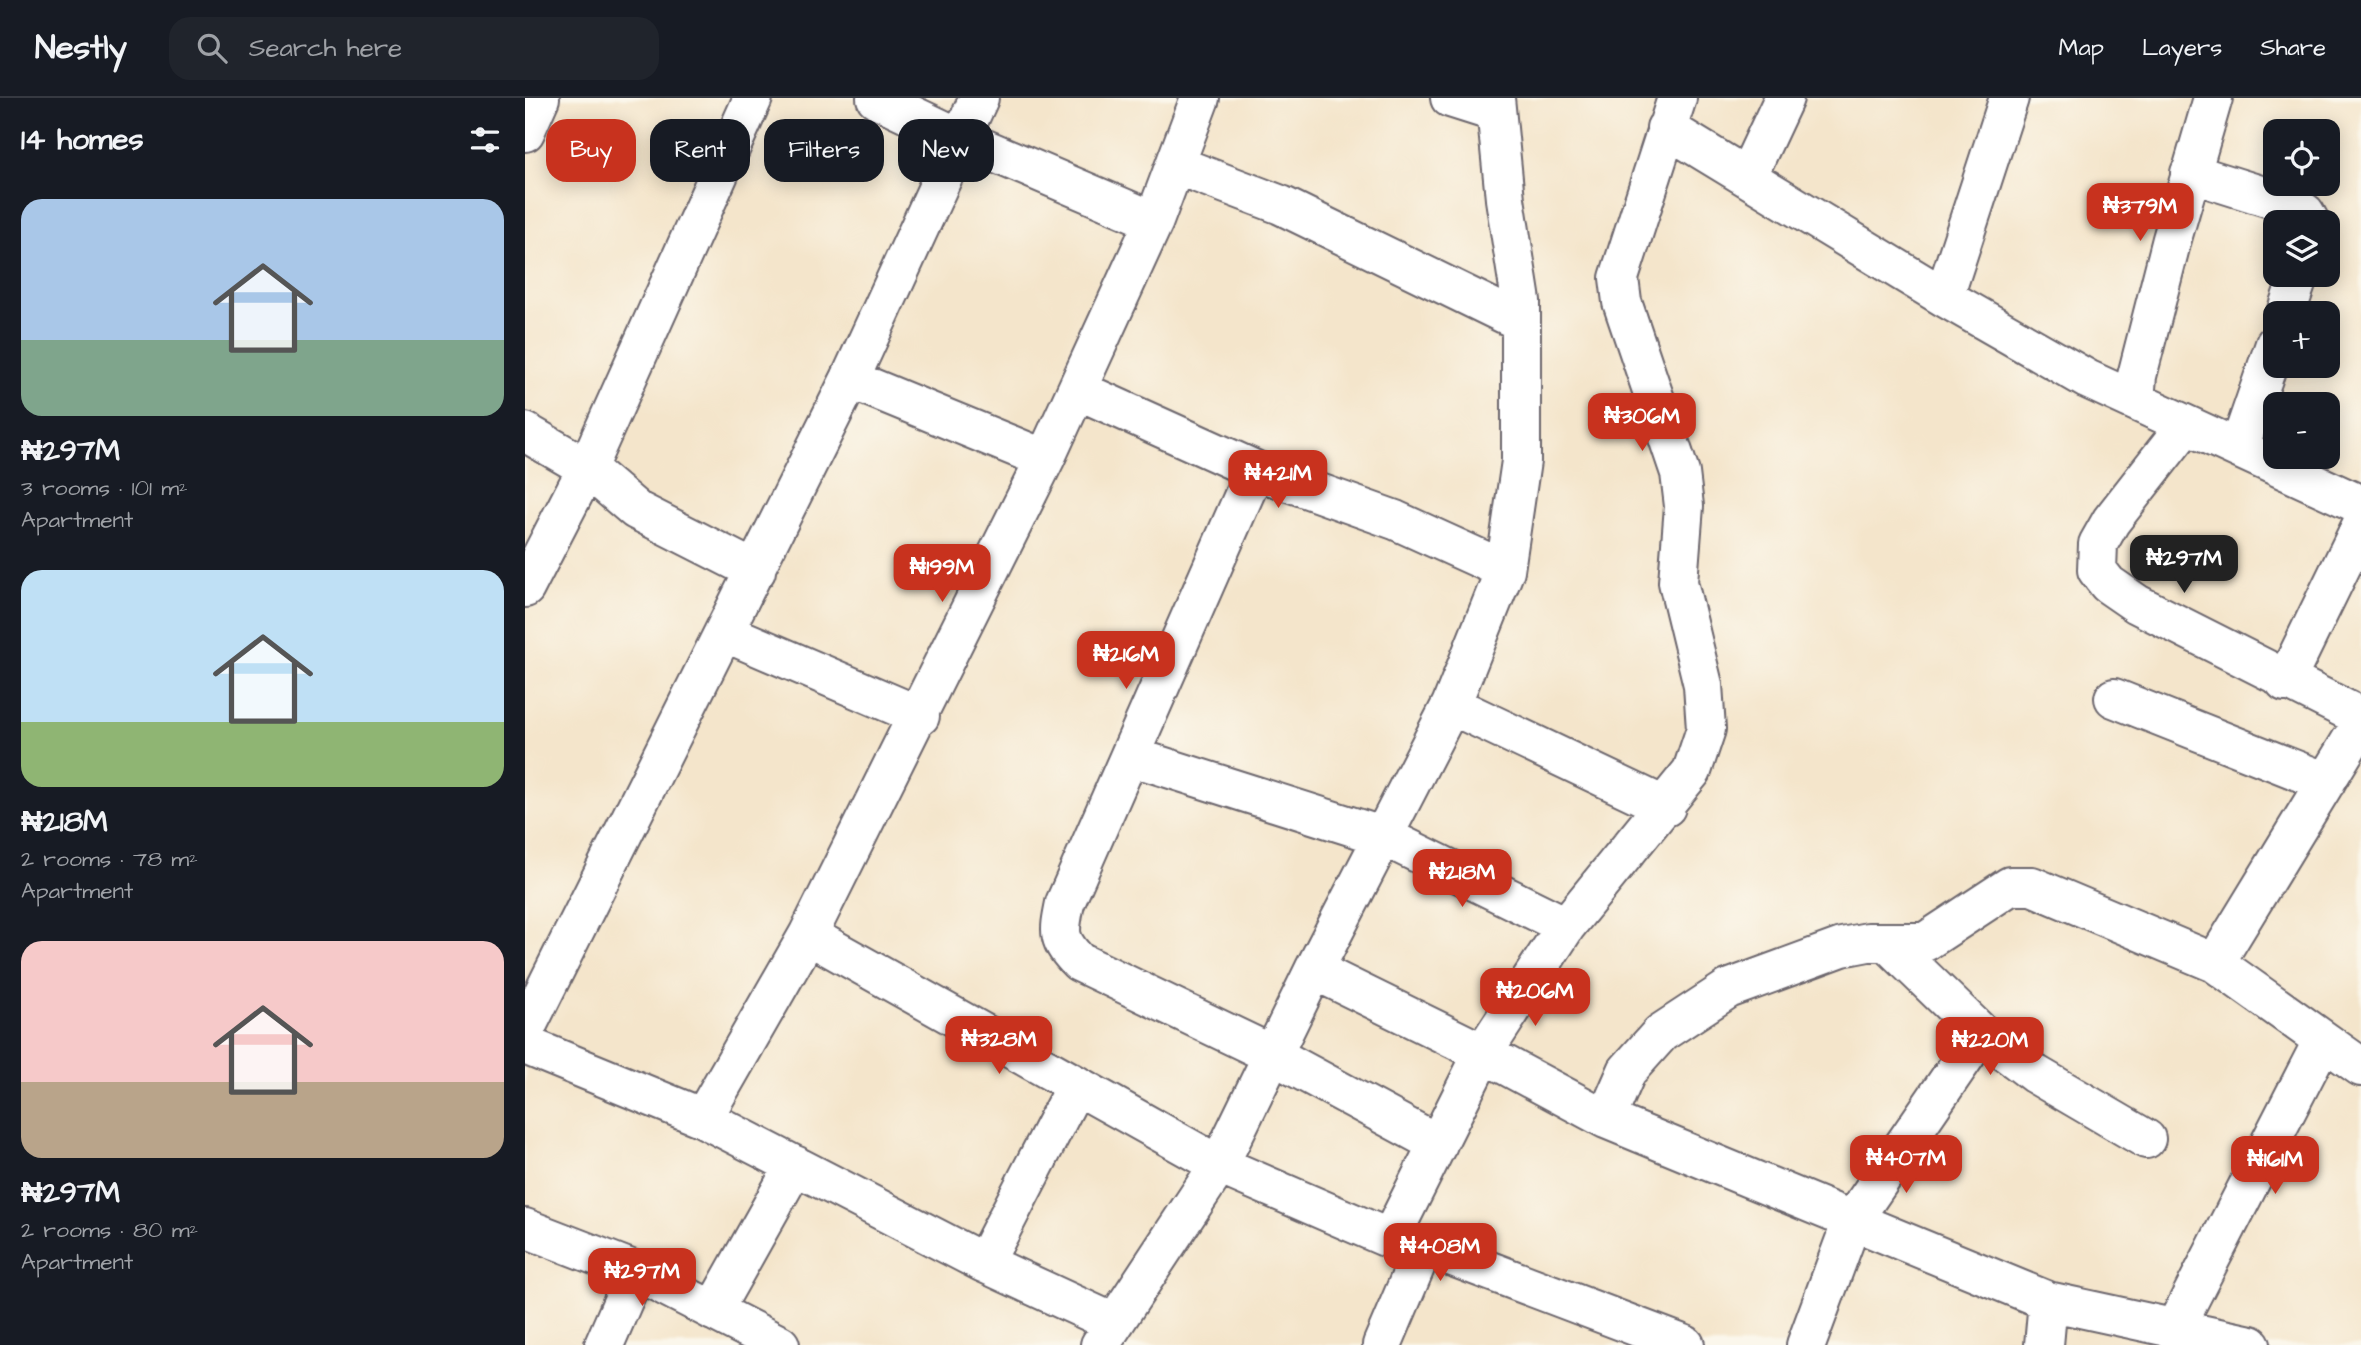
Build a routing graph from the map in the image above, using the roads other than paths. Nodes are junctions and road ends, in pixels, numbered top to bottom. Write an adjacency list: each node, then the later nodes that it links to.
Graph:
1 (540, 98): 14 (street)
2 (753, 98): 32 (street)
3 (876, 98): 12 (street)
4 (979, 98): 13 (street)
5 (1200, 98): 16 (street)
6 (1450, 98): 10 (street)
7 (1784, 98): 18 (street)
8 (2009, 98): 22 (street)
9 (2213, 98): 17 (street)
10 (1494, 105): 23 (street)
11 (1672, 113): 18 (street); 47 (street)
12 (920, 119)
13 (970, 119)
14 (525, 130)
15 (994, 153): 21 (street)
16 (1176, 165): 21 (street); 23 (street)
17 (2190, 173): 20 (street); 27 (street)
18 (1748, 175): 22 (street)
19 (942, 182): 25 (street)
20 (2300, 210)
21 (1154, 221): 26 (street)
22 (1944, 297): 27 (street)
23 (1521, 322): 35 (street)
24 (2263, 378): 30 (street)
25 (850, 379): 31 (street); 36 (street)
26 (1078, 390): 31 (street); 33 (street)
27 (2135, 401): 28 (street)
28 (2186, 425): 30 (street); 39 (street)
29 (525, 432): 32 (street)
30 (2239, 448): 34 (street)
31 (1045, 459): 42 (street)
32 (587, 468): 36 (street); 37 (street)
33 (1255, 470): 35 (street); 45 (street)
34 (2360, 529): 39 (street)
35 (1505, 570): 41 (street)
36 (756, 571): 38 (street)
37 (525, 588)
38 (724, 632): 42 (street); 54 (street)
39 (2285, 681): 43 (street)
40 (2114, 698): 46 (street)
41 (1451, 705): 47 (street); 48 (street)
42 (920, 716): 50 (street)
43 (2361, 717)
44 (2361, 724): 46 (street)
45 (1130, 757): 48 (street); 59 (street)
46 (2326, 782): 52 (street)
47 (1666, 807): 49 (street)
48 (1385, 837): 49 (street); 53 (street)
49 (1566, 926): 58 (street)
50 (808, 935): 61 (street); 62 (street)
51 (1888, 943): 52 (street); 55 (street); 63 (street)
52 (2215, 963): 56 (street)
53 (1314, 970): 58 (street); 59 (street)
54 (525, 1030)
55 (1981, 1032): 64 (street); 68 (street)
56 (2323, 1040): 60 (street); 75 (street)
57 (525, 1045): 62 (street)
58 (1483, 1053): 63 (street); 65 (street)
59 (1273, 1055): 65 (street); 67 (street)
60 (2359, 1063)
61 (1076, 1085): 67 (street); 71 (street)
62 (703, 1118): 66 (street)
63 (1606, 1119): 68 (street)
64 (2146, 1139)
65 (1438, 1144): 70 (street)
66 (795, 1165): 71 (street); 74 (street)
67 (1219, 1165): 70 (street); 76 (street)
68 (1853, 1221): 73 (street); 81 (street)
69 (525, 1228): 72 (street)
70 (1407, 1242): 79 (street); 80 (street)
71 (985, 1263): 76 (street)
72 (636, 1271): 74 (street); 77 (street)
73 (2048, 1301): 75 (street); 82 (street)
74 (713, 1311): 78 (street)
75 (2176, 1326): 83 (street)
76 (1107, 1334)
77 (604, 1345)
78 (780, 1345)
79 (1382, 1345)
80 (1685, 1345)
81 (1806, 1345)
82 (2044, 1345)
83 (2251, 1345)

